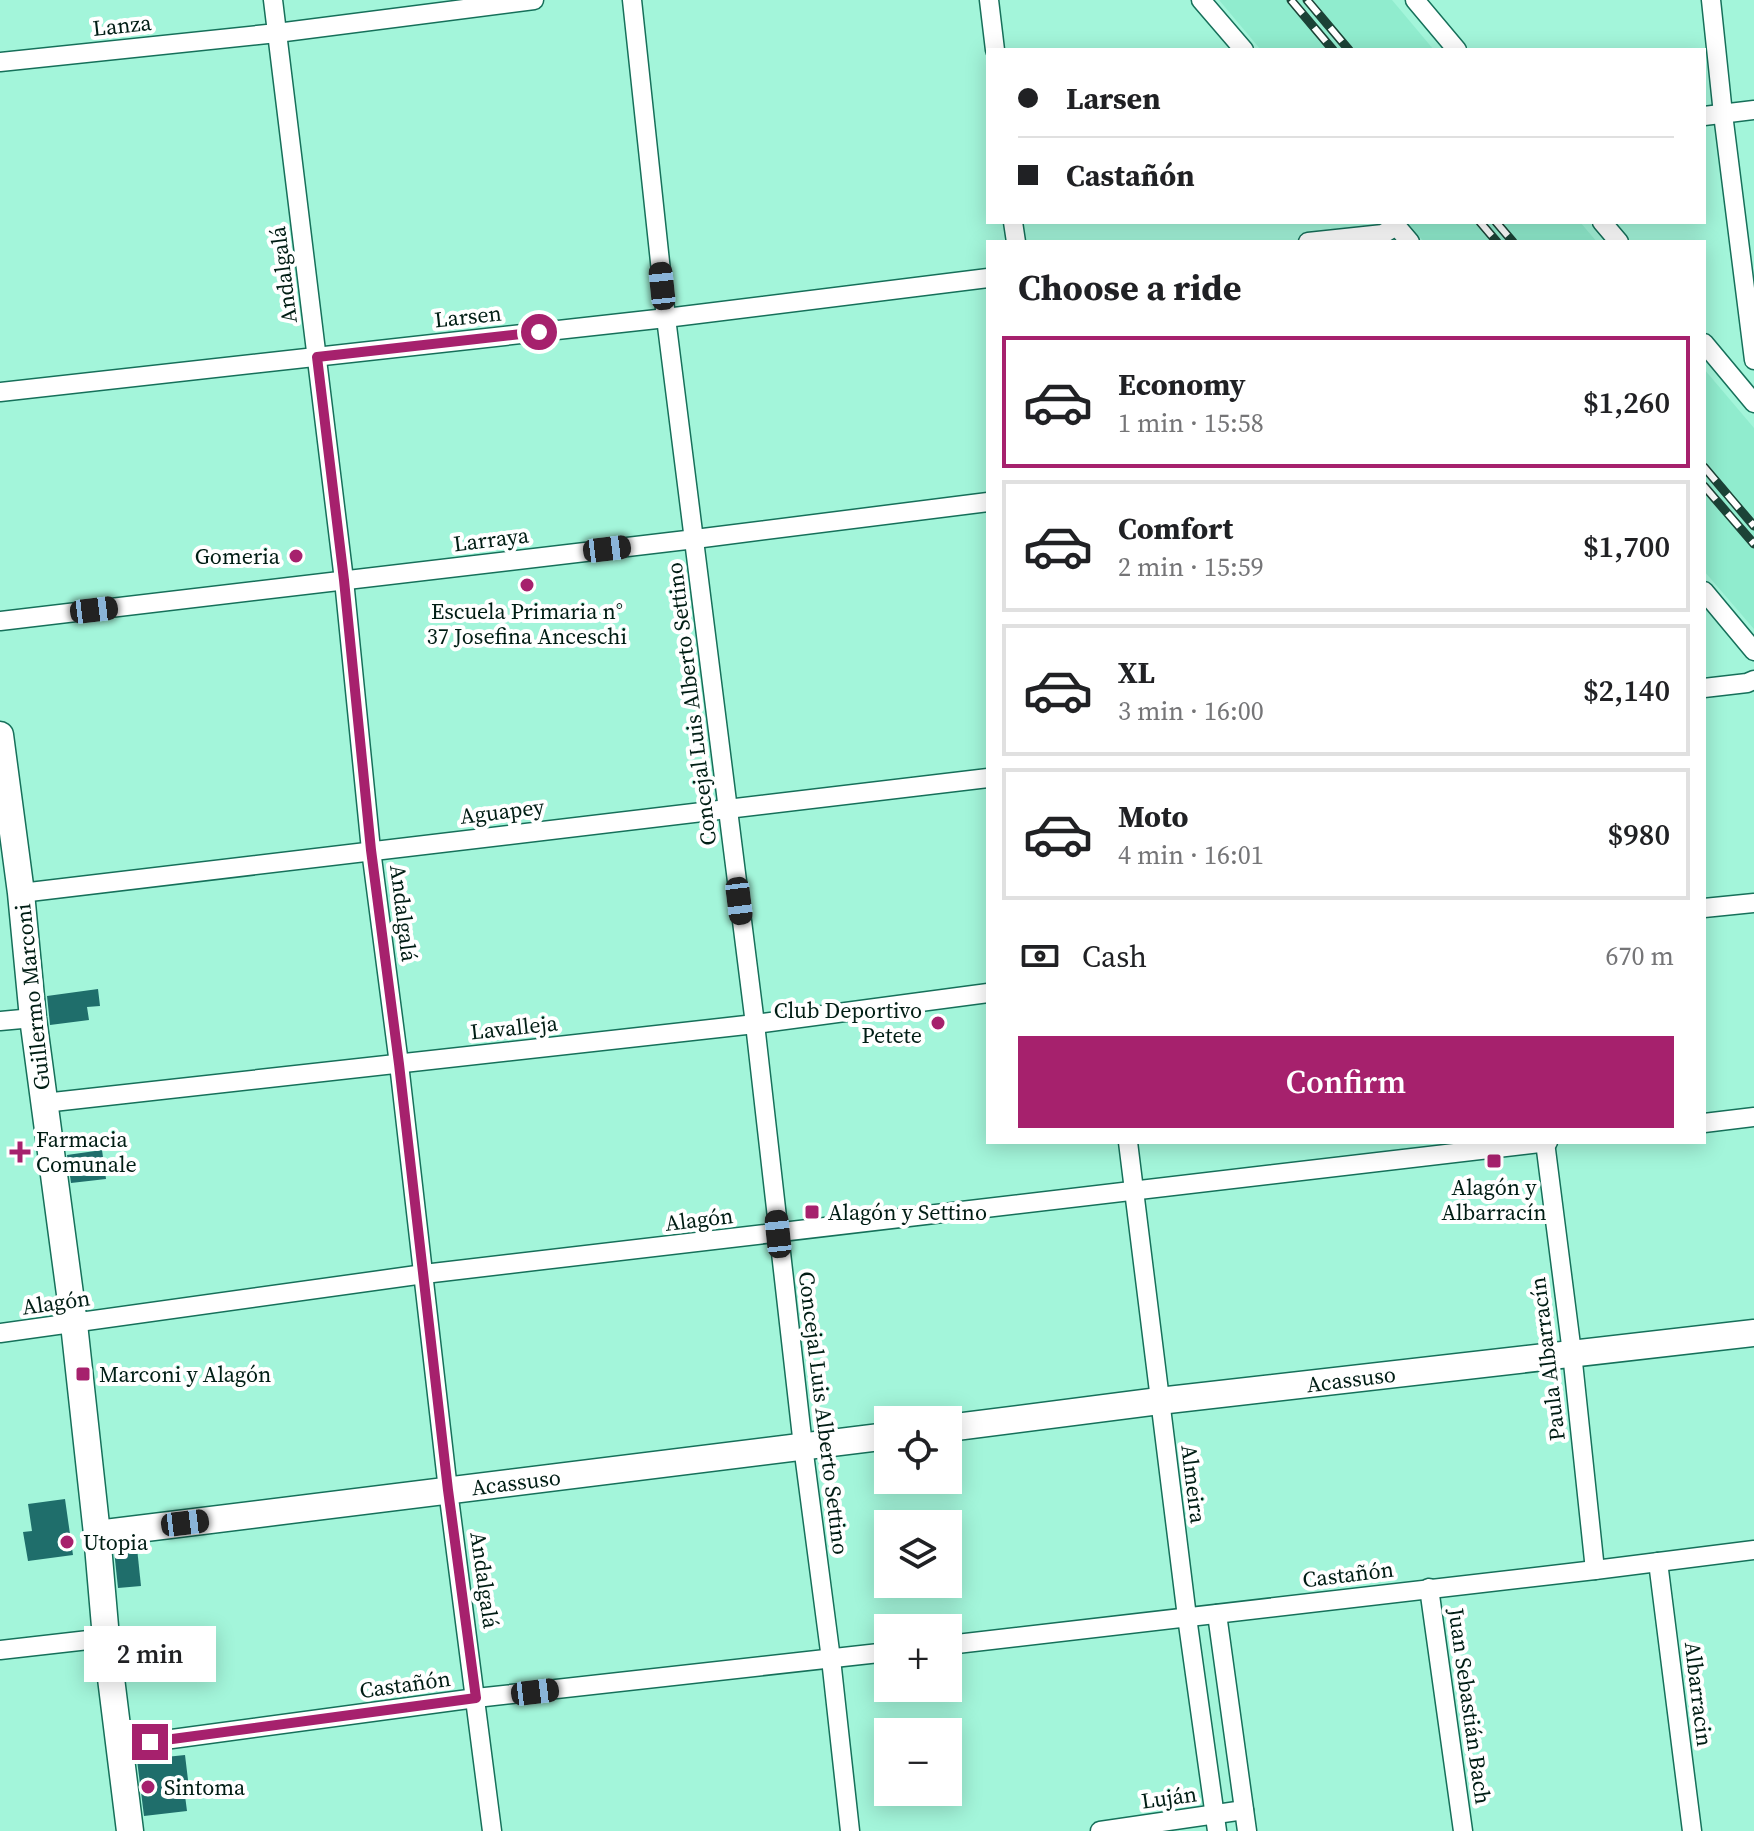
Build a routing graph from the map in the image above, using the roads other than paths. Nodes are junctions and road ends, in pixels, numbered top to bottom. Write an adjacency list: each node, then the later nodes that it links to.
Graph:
1 (273, 0): 8 (street, Andalgalá)
2 (534, 0): 8 (street, Lanza)
3 (632, 0): 21 (street, Concejal Luis Alberto Settino)
4 (989, 0): 9 (street)
5 (1201, 0): 10 (street)
6 (1415, 0): 11 (street)
7 (1711, 0): 14 (street)
8 (277, 33): 12 (street, Lanza); 23 (street, Andalgalá)
9 (995, 48)
10 (1242, 48)
11 (1455, 48)
12 (0, 62)
13 (1754, 110): 14 (street)
14 (1714, 115): 24 (street)
15 (1394, 224): 17 (street); 18 (street)
16 (1604, 224): 19 (street)
17 (1327, 240)
18 (1408, 240)
19 (1617, 240)
20 (986, 278): 21 (street, Larsen)
21 (666, 318): 23 (street, Larsen); 28 (street, Concejal Luis Alberto Settino)
22 (1706, 345): 26 (street)
23 (317, 357): 25 (street, Larsen); 29 (street, Andalgalá)
24 (1754, 360)
25 (0, 392)
26 (1751, 392)
27 (986, 502): 28 (street, Larraya)
28 (695, 539): 29 (street, Larraya); 37 (street, Concejal Luis Alberto Settino)
29 (344, 580): 31 (street, Larraya); 38 (street, Andalgalá)
30 (1706, 593): 32 (street)
31 (0, 621)
32 (1754, 651)
33 (1754, 680): 34 (street)
34 (1706, 688)
35 (0, 735): 39 (street, Guillermo Marconi)
36 (986, 778): 37 (street, Aguapey)
37 (727, 809): 38 (street, Aguapey); 45 (street, Concejal Luis Alberto Settino)
38 (371, 850): 39 (street, Aguapey); 46 (street, Andalgalá)
39 (21, 893): 43 (street, Guillermo Marconi)
40 (1754, 903): 41 (street)
41 (1706, 908)
42 (986, 993): 45 (street, Lavalleja)
43 (33, 1018): 44 (street); 47 (street, Guillermo Marconi)
44 (0, 1021)
45 (755, 1024): 46 (street, Lavalleja); 54 (street, Concejal Luis Alberto Settino)
46 (399, 1064): 47 (street, Lavalleja); 55 (street, Andalgalá)
47 (44, 1103): 56 (street, Guillermo Marconi)
48 (1754, 1117): 49 (street)
49 (1706, 1123)
50 (1128, 1144): 53 (street, Almeira)
51 (1529, 1144): 53 (street, Alagón)
52 (1546, 1144): 59 (street, Paula Albarracín)
53 (1133, 1192): 54 (street, Alagón); 60 (street, Almeira)
54 (778, 1234): 55 (street, Alagón); 63 (street, Concejal Luis Alberto Settino)
55 (424, 1274): 56 (street, Alagón); 64 (street, Andalgalá)
56 (74, 1324): 57 (street, Alagón); 65 (street, Guillermo Marconi)
57 (0, 1333)
58 (1754, 1333): 59 (street, Acassuso)
59 (1572, 1353): 60 (street, Acassuso); 68 (street, Paula Albarracín)
60 (1159, 1401): 61 (street, Acassuso); 71 (street, Almeira)
61 (962, 1426)
62 (874, 1438): 63 (street, Acassuso)
63 (803, 1446): 64 (street, Acassuso); 76 (street, Concejal Luis Alberto Settino)
64 (448, 1490): 65 (street, Acassuso); 77 (street, Andalgalá)
65 (97, 1534): 72 (street, Guillermo Marconi)
66 (1754, 1550): 67 (street, Castañón)
67 (1658, 1562): 68 (street, Castañón); 87 (street, Albarracin)
68 (1595, 1570): 69 (street, Castañón)
69 (1429, 1588): 70 (street, Castañón); 86 (street, Juan Sebastián Bach)
70 (1217, 1614): 71 (street, Castañón); 79 (street)
71 (1187, 1617): 73 (street, Castañón); 80 (street, Almeira)
72 (106, 1638): 74 (street); 78 (street, Guillermo Marconi)
73 (962, 1643)
74 (0, 1650)
75 (874, 1654): 76 (street, Castañón)
76 (831, 1659): 77 (street, Castañón); 83 (street, Concejal Luis Alberto Settino)
77 (476, 1698): 78 (street, Castañón); 82 (street, Andalgalá)
78 (120, 1746): 81 (street, Guillermo Marconi)
79 (1244, 1810): 80 (street, Luján); 85 (street)
80 (1216, 1823): 84 (street, Luján)
81 (130, 1831)
82 (492, 1831)
83 (850, 1831)
84 (1100, 1831)
85 (1247, 1831)
86 (1463, 1831)
87 (1692, 1831)

